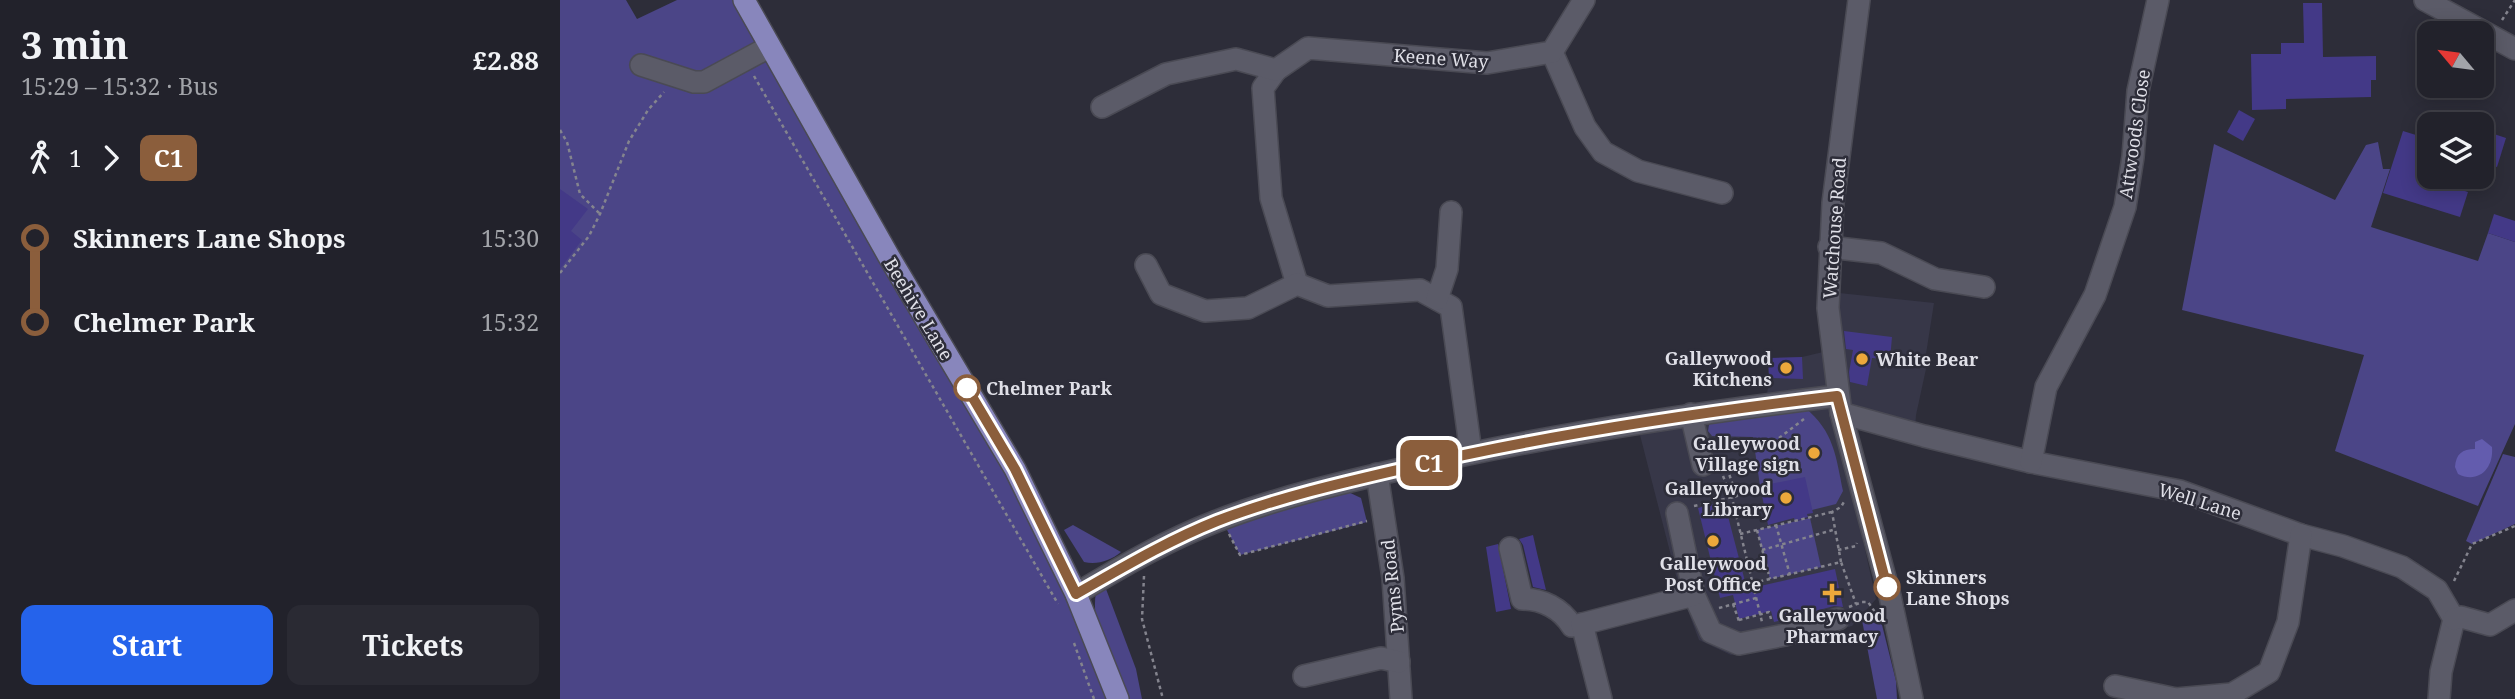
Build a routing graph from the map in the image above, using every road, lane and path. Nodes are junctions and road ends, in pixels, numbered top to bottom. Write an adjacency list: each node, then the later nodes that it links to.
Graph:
1 (744, 0): 10 (main road, Beehive Lane)
2 (1584, 0): 12 (street)
3 (1860, 0): 22 (street, Watchouse Road)
4 (2158, 0): 31 (street, Attwoods Close)
5 (2425, 0): 7 (street)
6 (2515, 1): 8 (path)
7 (2462, 21)
8 (2494, 31)
9 (2494, 39): 11 (street)
10 (769, 47): 13 (street); 56 (main road, Beehive Lane)
11 (2515, 49)
12 (1552, 52): 15 (street, Keene Way); 19 (street)
13 (745, 61): 16 (street); 56 (path)
14 (641, 65): 16 (street)
15 (1276, 70): 17 (street); 25 (street)
16 (700, 84): 21 (path)
17 (1102, 107)
18 (560, 130): 21 (path)
19 (1722, 193)
20 (1451, 212): 27 (street)
21 (600, 214): 24 (path)
22 (1829, 247): 26 (street); 28 (street, Watchouse Road)
23 (1146, 265): 25 (street)
24 (560, 272)
25 (1297, 284): 27 (street)
26 (1984, 287)
27 (1437, 299): 30 (street)
28 (1839, 405): 29 (street); 31 (street, Well Lane); 67 (street, Watchouse Road)
29 (1691, 414): 30 (street); 32 (street)
30 (1471, 453): 33 (street)
31 (2031, 461): 47 (street, Well Lane)
32 (1703, 465)
33 (1377, 474): 40 (street, Pyms Road); 41 (street)
34 (1729, 474): 37 (path)
35 (1723, 476): 37 (path)
36 (1847, 495): 38 (path)
37 (1732, 498): 39 (path); 46 (path)
38 (1832, 512): 42 (path); 45 (path)
39 (1677, 513): 57 (street)
40 (1384, 517): 41 (path); 72 (street, Pyms Road)
41 (1222, 520): 51 (street)
42 (1776, 525): 44 (path); 48 (path)
43 (2515, 526): 61 (path)
44 (1758, 530): 46 (path); 50 (path)
45 (1835, 530): 48 (path); 52 (path)
46 (1741, 534): 55 (path)
47 (2301, 535): 61 (street, Well Lane); 74 (street)
48 (1782, 544): 50 (path); 53 (path)
49 (1510, 548): 68 (street)
50 (1762, 550): 54 (path)
51 (1146, 554): 56 (street); 77 (path)
52 (1841, 562): 53 (path); 60 (path)
53 (1790, 575): 54 (path)
54 (1770, 579): 55 (path)
55 (1753, 583): 58 (path)
56 (1076, 594): 76 (main road, Beehive Lane)
57 (1694, 595): 68 (street); 71 (street)
58 (1756, 598): 59 (path); 63 (path)
59 (1733, 604): 64 (path); 66 (path)
60 (1856, 604): 65 (path); 67 (path)
61 (2449, 610): 62 (street); 81 (street)
62 (2515, 610)
63 (1761, 615): 66 (path); 71 (path); 71 (path)
64 (1719, 616)
65 (1838, 619): 71 (street)
66 (1739, 620): 69 (path)
67 (1895, 621): 80 (street, Watchouse Road)
68 (1582, 624): 79 (street)
69 (1742, 630)
70 (1070, 632): 75 (path)
71 (1769, 632)
72 (1399, 662): 73 (street); 78 (street, Pyms Road)
73 (1304, 676)
74 (2115, 686)
75 (1094, 699)
76 (1118, 699)
77 (1163, 699)
78 (1401, 699)
79 (1601, 699)
80 (1912, 699)
81 (2438, 699)

